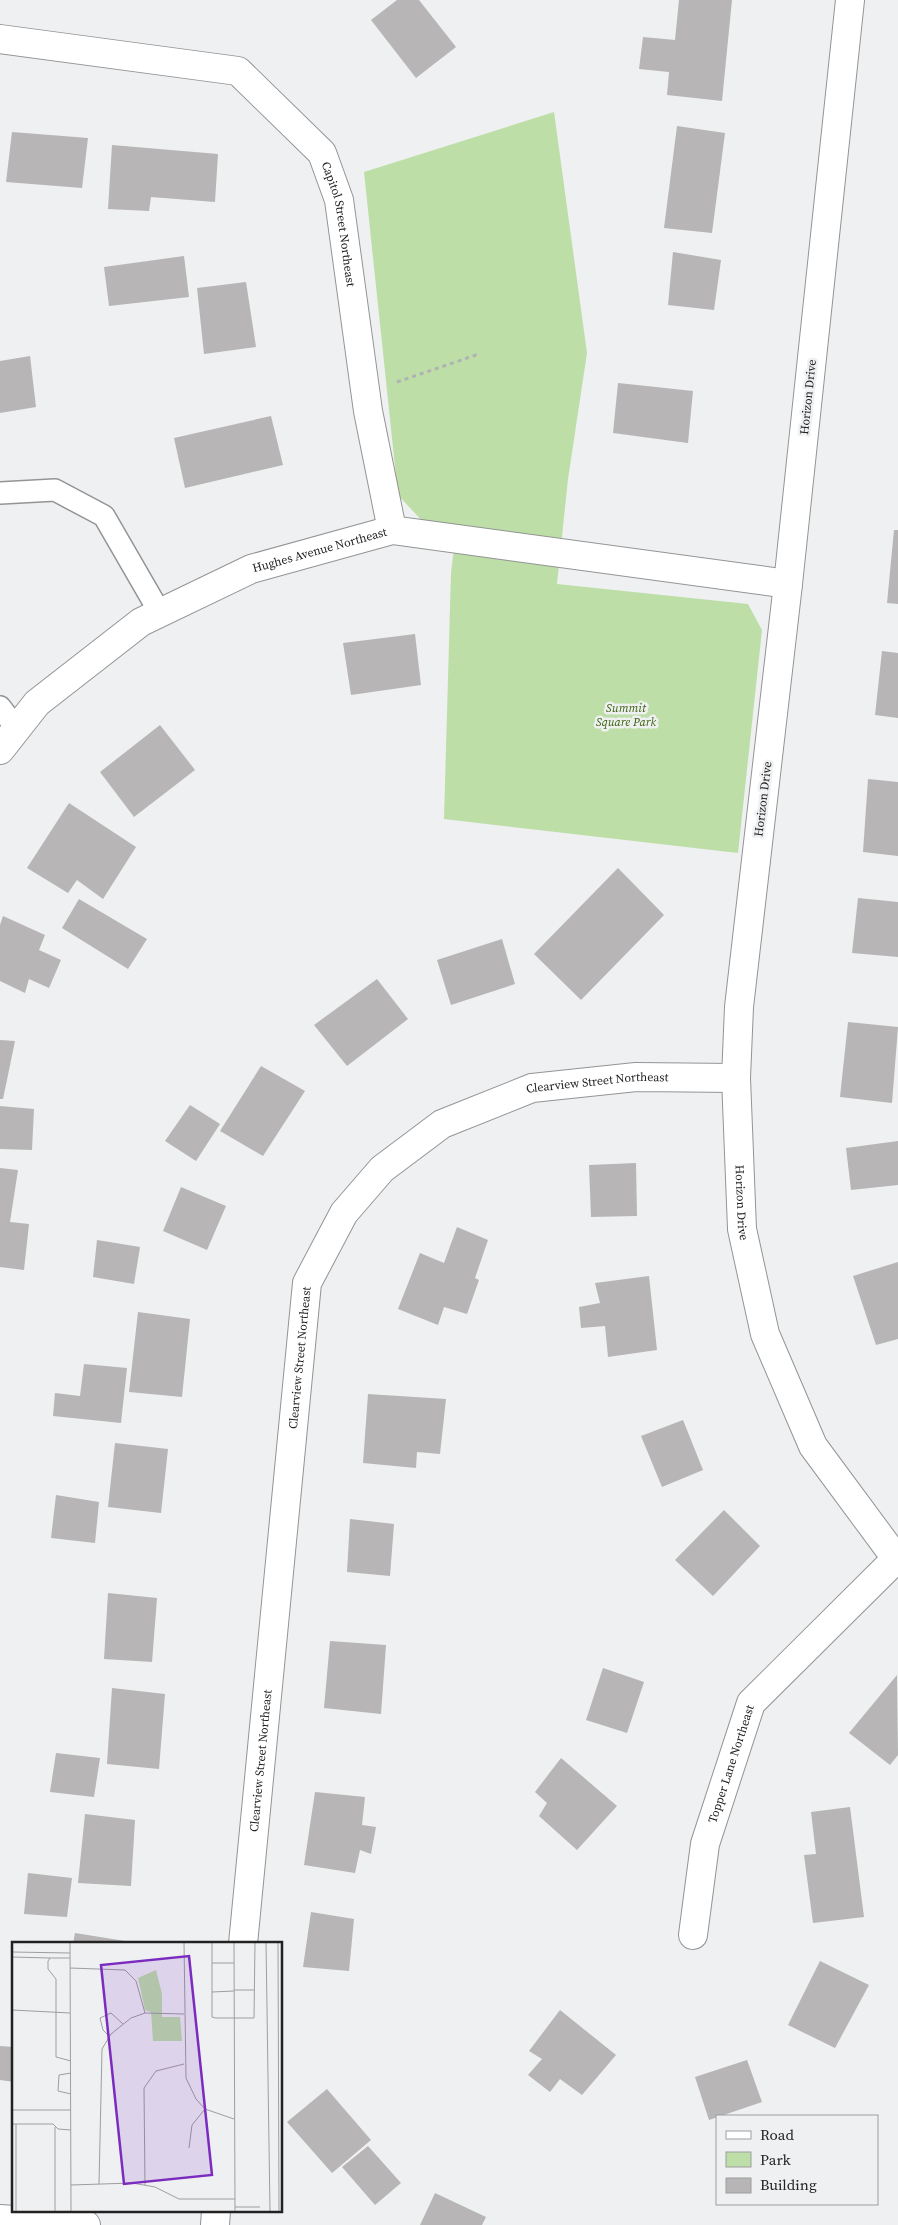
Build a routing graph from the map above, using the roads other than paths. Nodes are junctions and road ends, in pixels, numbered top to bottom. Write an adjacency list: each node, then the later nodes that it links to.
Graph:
1 (850, 0): 5 (street, Horizon Drive)
2 (0, 39): 4 (street, Capitol Street Northeast)
3 (0, 493): 6 (lane)
4 (392, 530): 5 (street, Hughes Avenue Northeast); 6 (street, Hughes Avenue Northeast)
5 (788, 584): 10 (street, Horizon Drive)
6 (160, 613): 8 (street, Hughes Avenue Northeast)
7 (0, 708): 8 (lane)
8 (17, 729): 9 (street, Hughes Avenue Northeast)
9 (0, 750)
10 (736, 1078): 11 (street, Horizon Drive); 13 (street, Clearview Street Northeast)
11 (897, 1560): 12 (street, Topper Lane Northeast)
12 (693, 1935)
13 (243, 1942)
14 (216, 2212): 17 (street)
15 (0, 2219): 16 (street)
16 (86, 2225)
17 (215, 2225)

